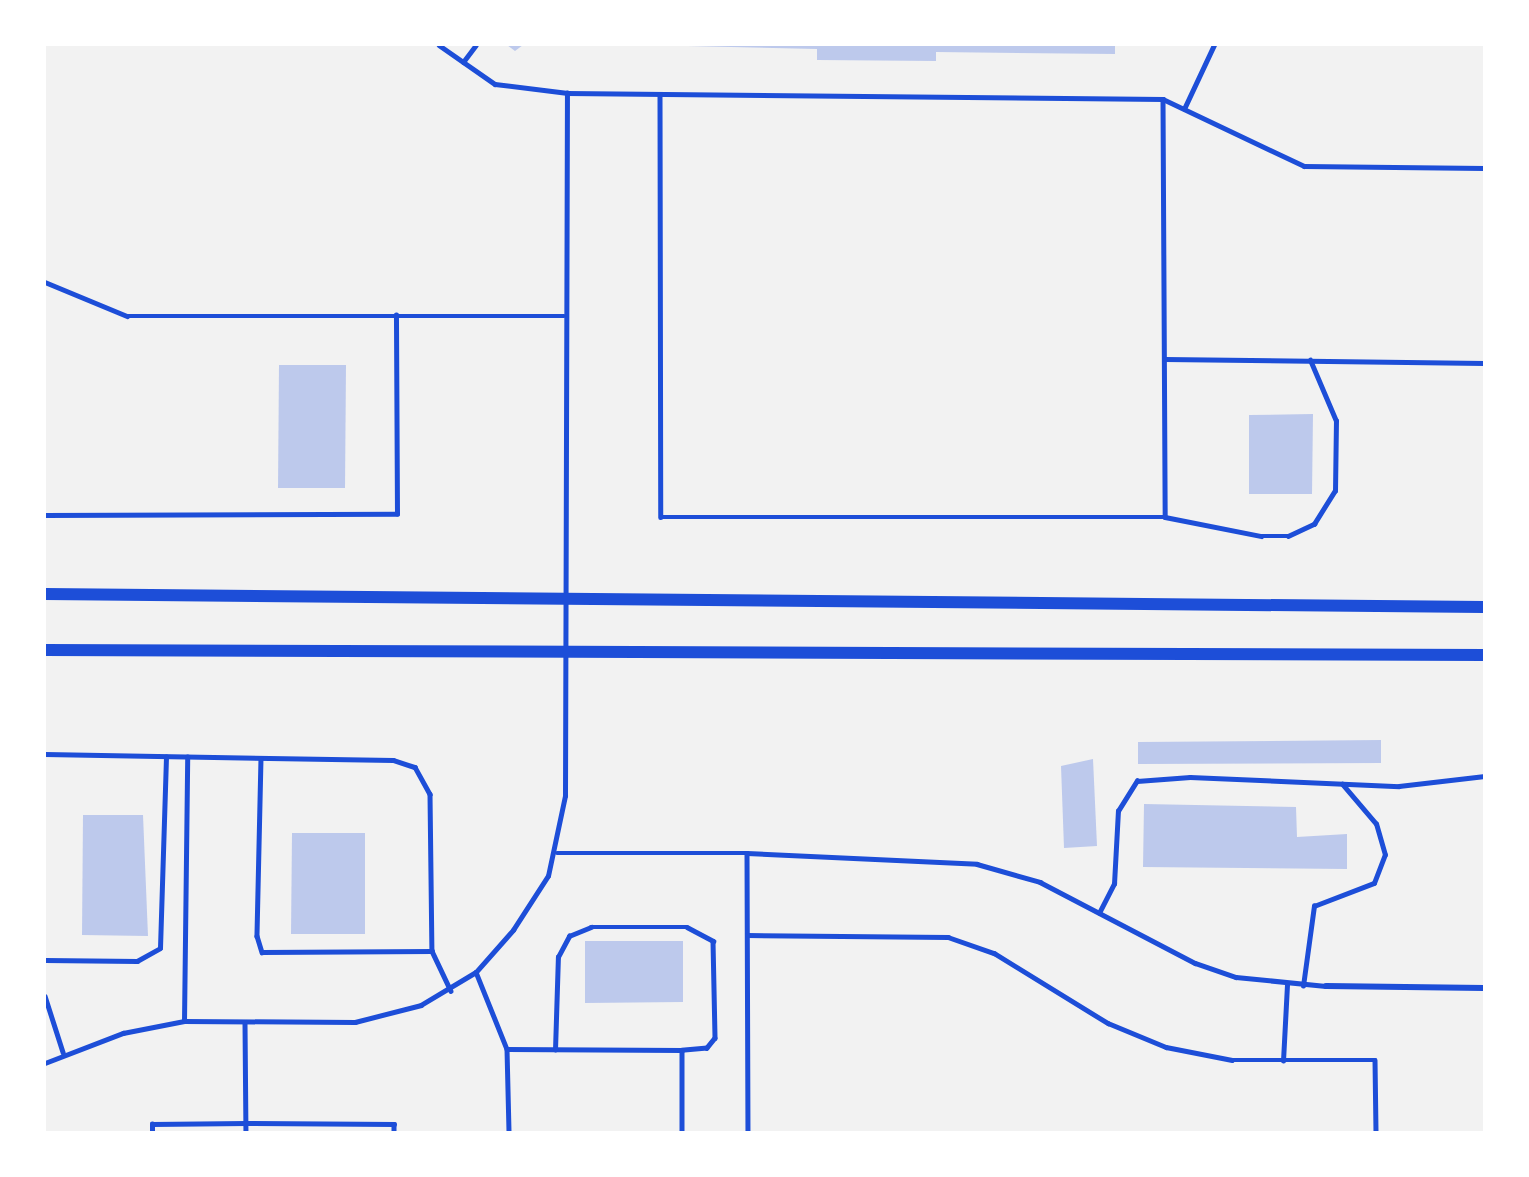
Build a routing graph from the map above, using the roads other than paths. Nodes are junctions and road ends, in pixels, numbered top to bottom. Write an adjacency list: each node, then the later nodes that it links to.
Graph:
1 (438, 45): 4 (lane)
2 (476, 45): 4 (street)
3 (1214, 45): 8 (lane)
4 (463, 62): 5 (lane)
5 (567, 93): 6 (lane); 12 (lane)
6 (660, 94): 7 (lane); 17 (lane)
7 (1163, 99): 8 (lane); 13 (lane)
8 (1184, 109): 9 (lane)
9 (1484, 168)
10 (45, 282): 11 (lane)
11 (396, 315): 12 (lane); 16 (lane)
12 (564, 316): 19 (lane)
13 (1165, 359): 14 (lane); 17 (lane)
14 (1310, 360): 15 (lane); 17 (lane)
15 (1484, 363)
16 (45, 515)
17 (1165, 517)
18 (45, 594): 19 (main road)
19 (566, 599): 20 (main road); 22 (lane)
20 (1484, 607)
21 (45, 650): 22 (main road)
22 (567, 652): 23 (main road); 30 (lane)
23 (1484, 655)
24 (45, 754): 25 (lane)
25 (166, 757): 26 (lane); 35 (lane)
26 (187, 757): 27 (lane); 43 (lane)
27 (261, 758): 34 (lane); 34 (lane)
28 (1484, 776): 29 (lane)
29 (1341, 783): 32 (lane); 38 (lane)
30 (557, 853): 31 (lane); 36 (lane)
31 (747, 853): 32 (lane); 33 (lane)
32 (1099, 913): 37 (lane)
33 (747, 935): 49 (lane); 57 (lane)
34 (432, 951): 41 (lane)
35 (45, 960)
36 (476, 972): 41 (lane); 45 (lane)
37 (1287, 984): 38 (lane); 49 (lane)
38 (1303, 986): 39 (lane)
39 (1326, 986): 40 (street)
40 (1484, 988)
41 (451, 991): 44 (lane)
42 (45, 996): 48 (lane)
43 (184, 1021): 44 (lane); 48 (lane)
44 (245, 1023): 51 (lane)
45 (507, 1049): 46 (lane); 55 (lane)
46 (555, 1050): 47 (lane); 47 (lane)
47 (682, 1050): 56 (lane)
48 (63, 1052): 50 (lane)
49 (1283, 1061): 58 (lane)
50 (45, 1063)
51 (246, 1123): 52 (lane); 53 (lane); 54 (lane)
52 (152, 1132)
53 (246, 1132)
54 (394, 1132)
55 (509, 1132)
56 (682, 1132)
57 (748, 1132)
58 (1376, 1132)

